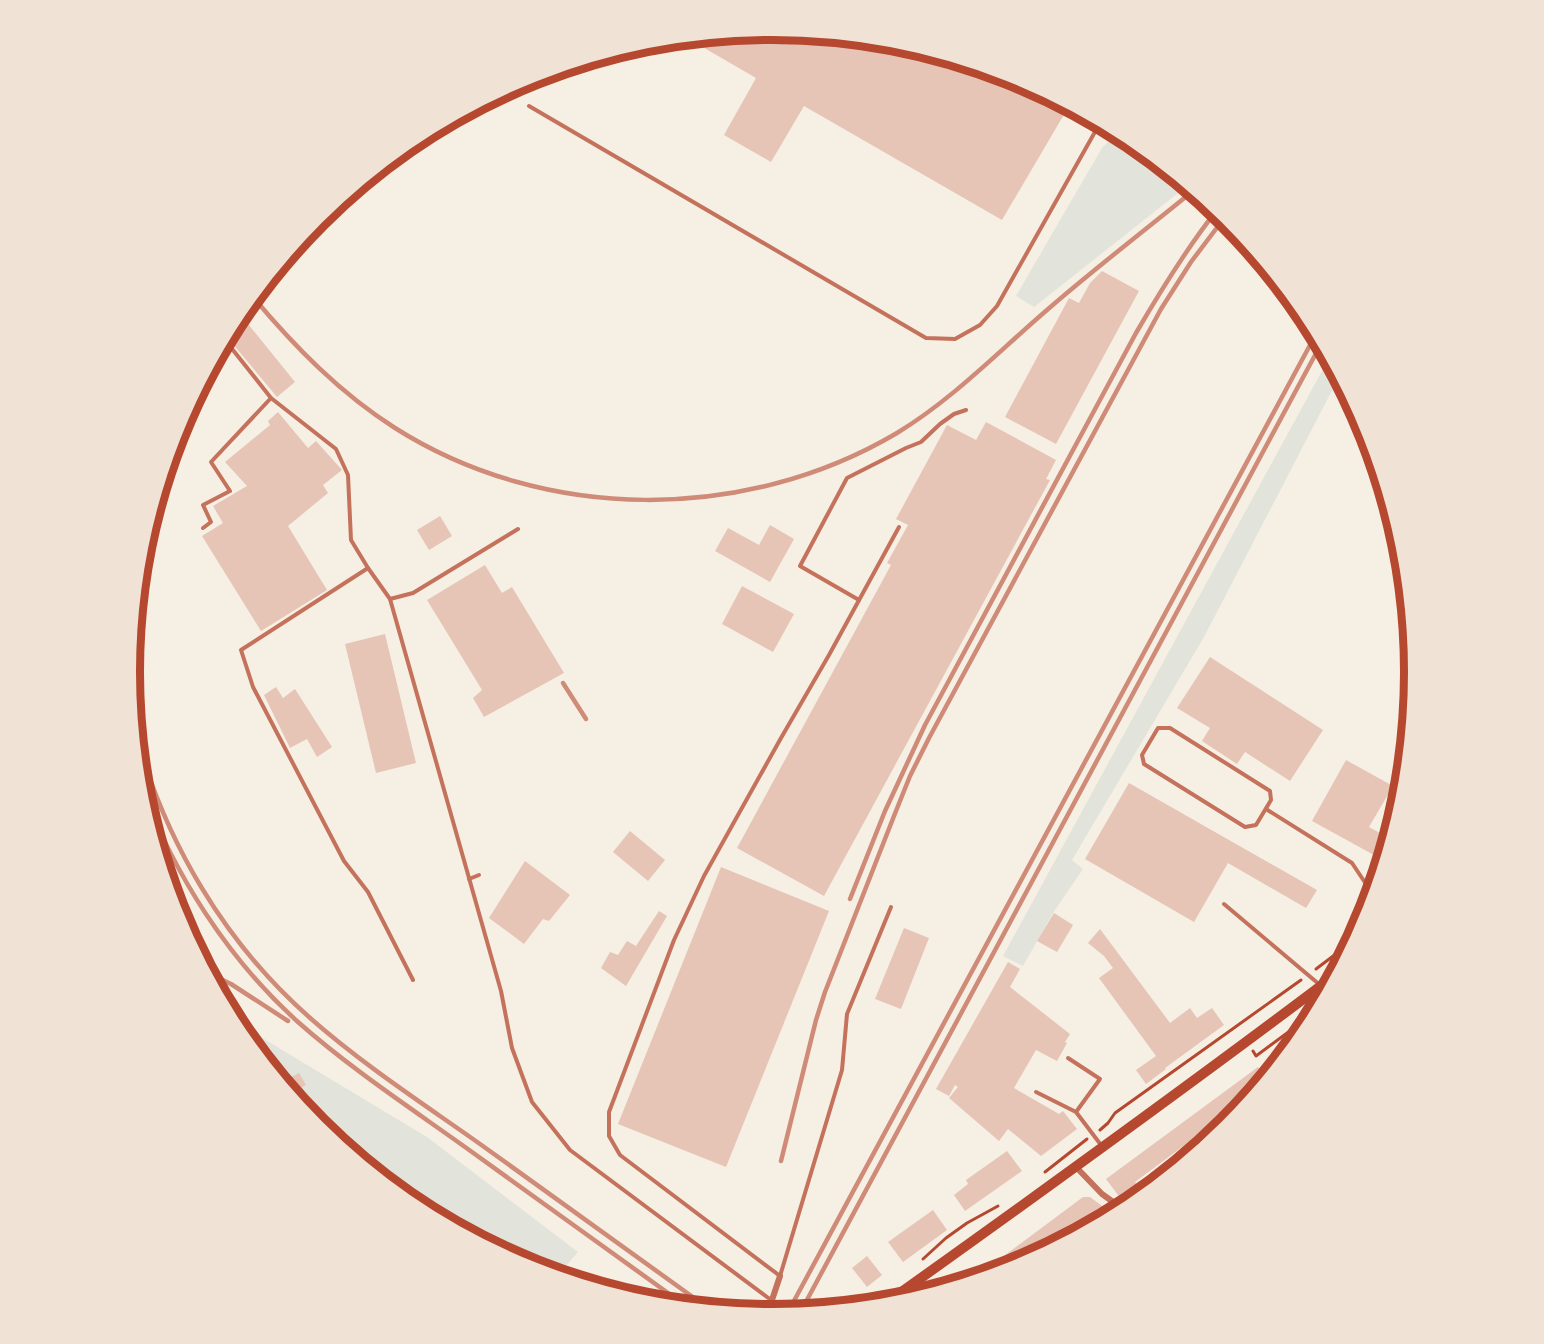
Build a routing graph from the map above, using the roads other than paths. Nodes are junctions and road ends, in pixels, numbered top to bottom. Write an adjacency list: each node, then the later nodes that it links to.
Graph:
1 (529, 106): 2 (lane)
2 (1096, 130)
3 (231, 347): 4 (lane)
4 (271, 398): 7 (lane); 9 (lane)
5 (966, 410): 11 (lane)
6 (899, 527): 11 (lane)
7 (203, 528)
8 (518, 529): 10 (lane)
9 (368, 568): 10 (lane); 18 (lane)
10 (390, 599): 14 (lane)
11 (859, 600): 27 (lane)
12 (1266, 809): 12 (lane); 15 (lane)
13 (479, 875): 14 (lane)
14 (470, 879): 29 (lane)
15 (1366, 885)
16 (1224, 904): 19 (lane)
17 (891, 907): 27 (lane)
18 (413, 980)
19 (1321, 986)
20 (1319, 987): 24 (main road)
21 (1068, 1058): 23 (lane)
22 (1036, 1092): 23 (lane)
23 (1076, 1112): 24 (lane)
24 (1102, 1147): 25 (main road)
25 (1076, 1167): 26 (street); 28 (main road)
26 (1114, 1203)
27 (780, 1276): 29 (street)
28 (906, 1288)
29 (772, 1300): 30 (street)
30 (770, 1304)

